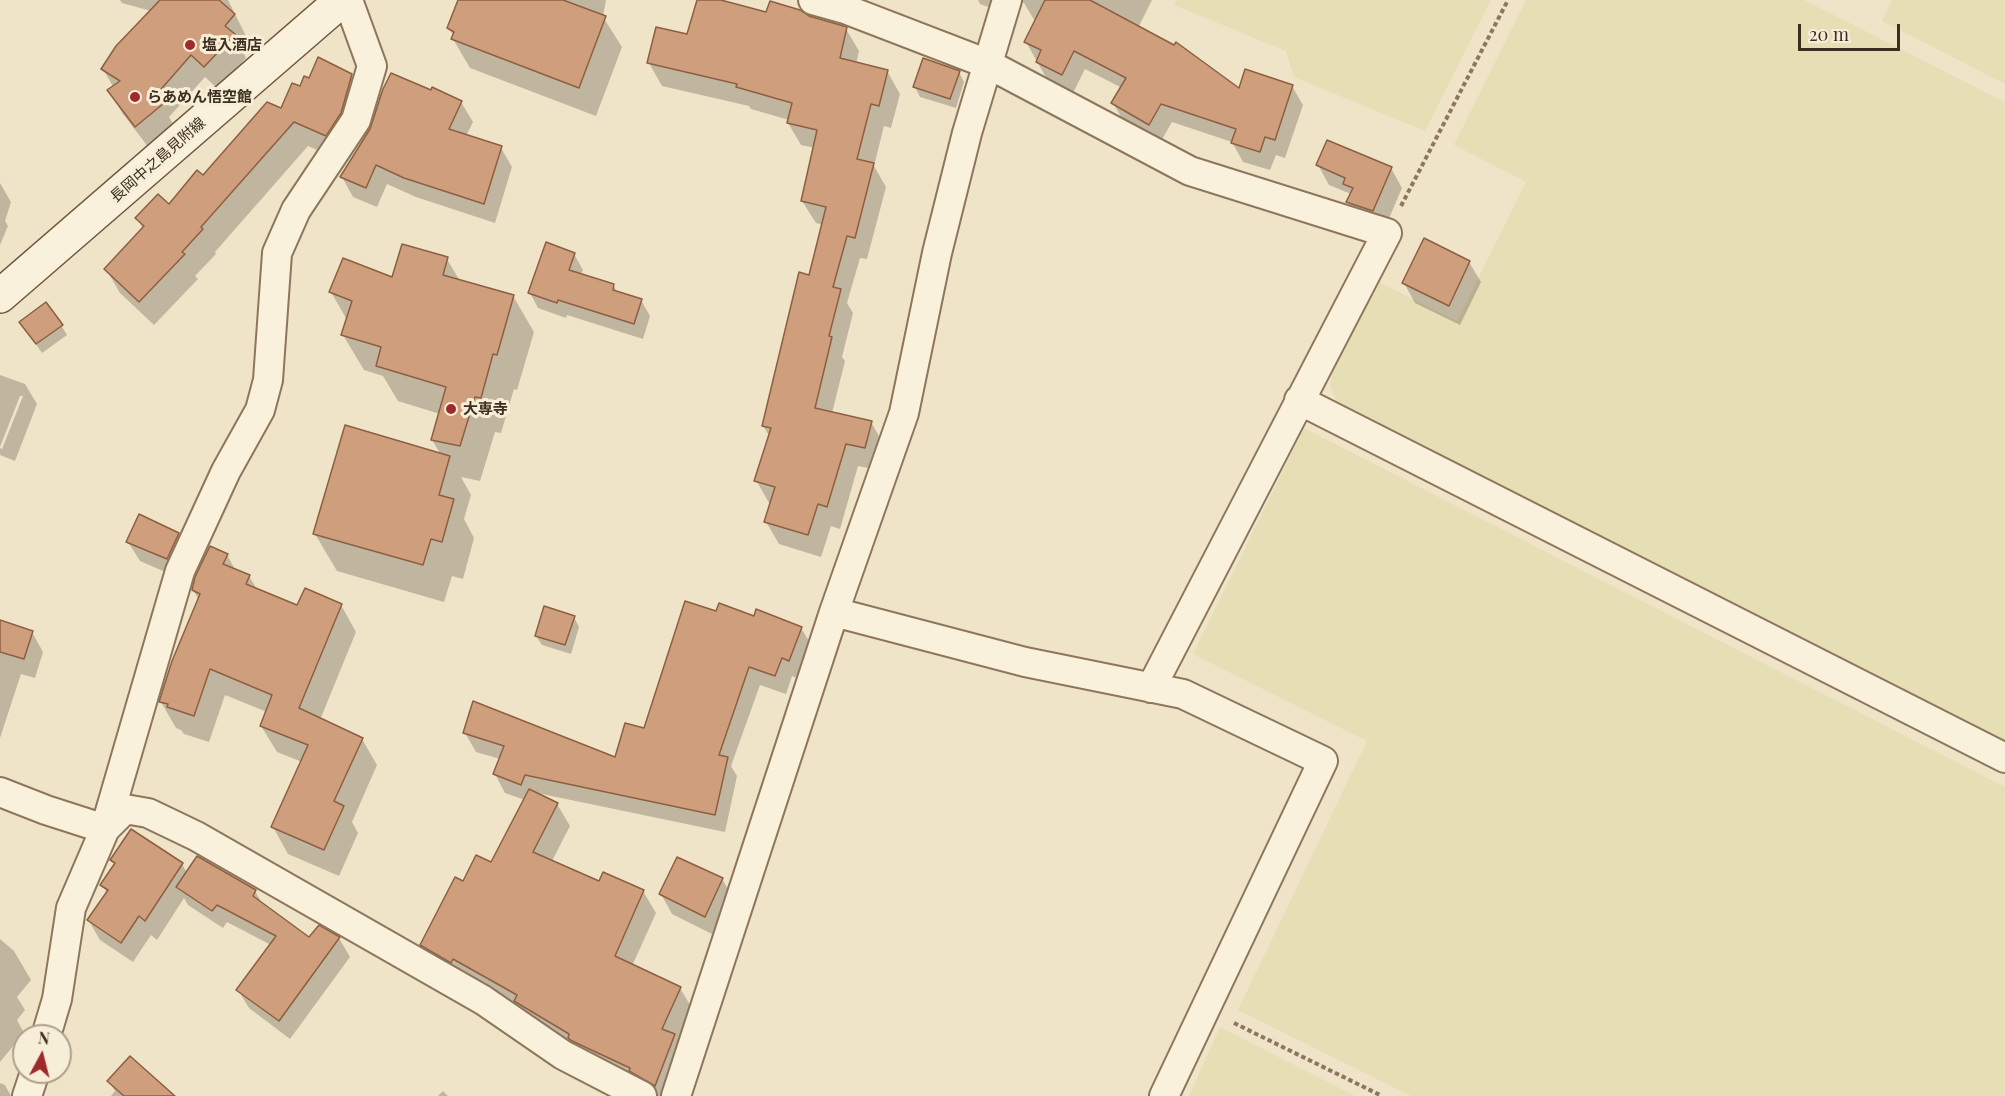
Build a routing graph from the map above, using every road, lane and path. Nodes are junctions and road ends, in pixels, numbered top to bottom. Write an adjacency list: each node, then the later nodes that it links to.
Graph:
1 (342, 0): 8 (main road, 長岡中之島見附線)
2 (348, 0): 14 (street)
3 (813, 0): 6 (street)
4 (1007, 0): 6 (street)
5 (1508, 0): 7 (path)
6 (988, 64): 7 (street); 10 (street)
7 (1387, 233): 9 (street)
8 (0, 296)
9 (1299, 400): 11 (street); 12 (street)
10 (834, 612): 11 (street); 18 (street)
11 (1151, 688): 15 (street)
12 (2005, 758)
13 (0, 792): 14 (street)
14 (105, 829): 16 (street); 17 (street)
15 (1204, 1008): 19 (street); 20 (path)
16 (50, 1024)
17 (642, 1096)
18 (676, 1096)
19 (1164, 1096)
20 (1382, 1096)

